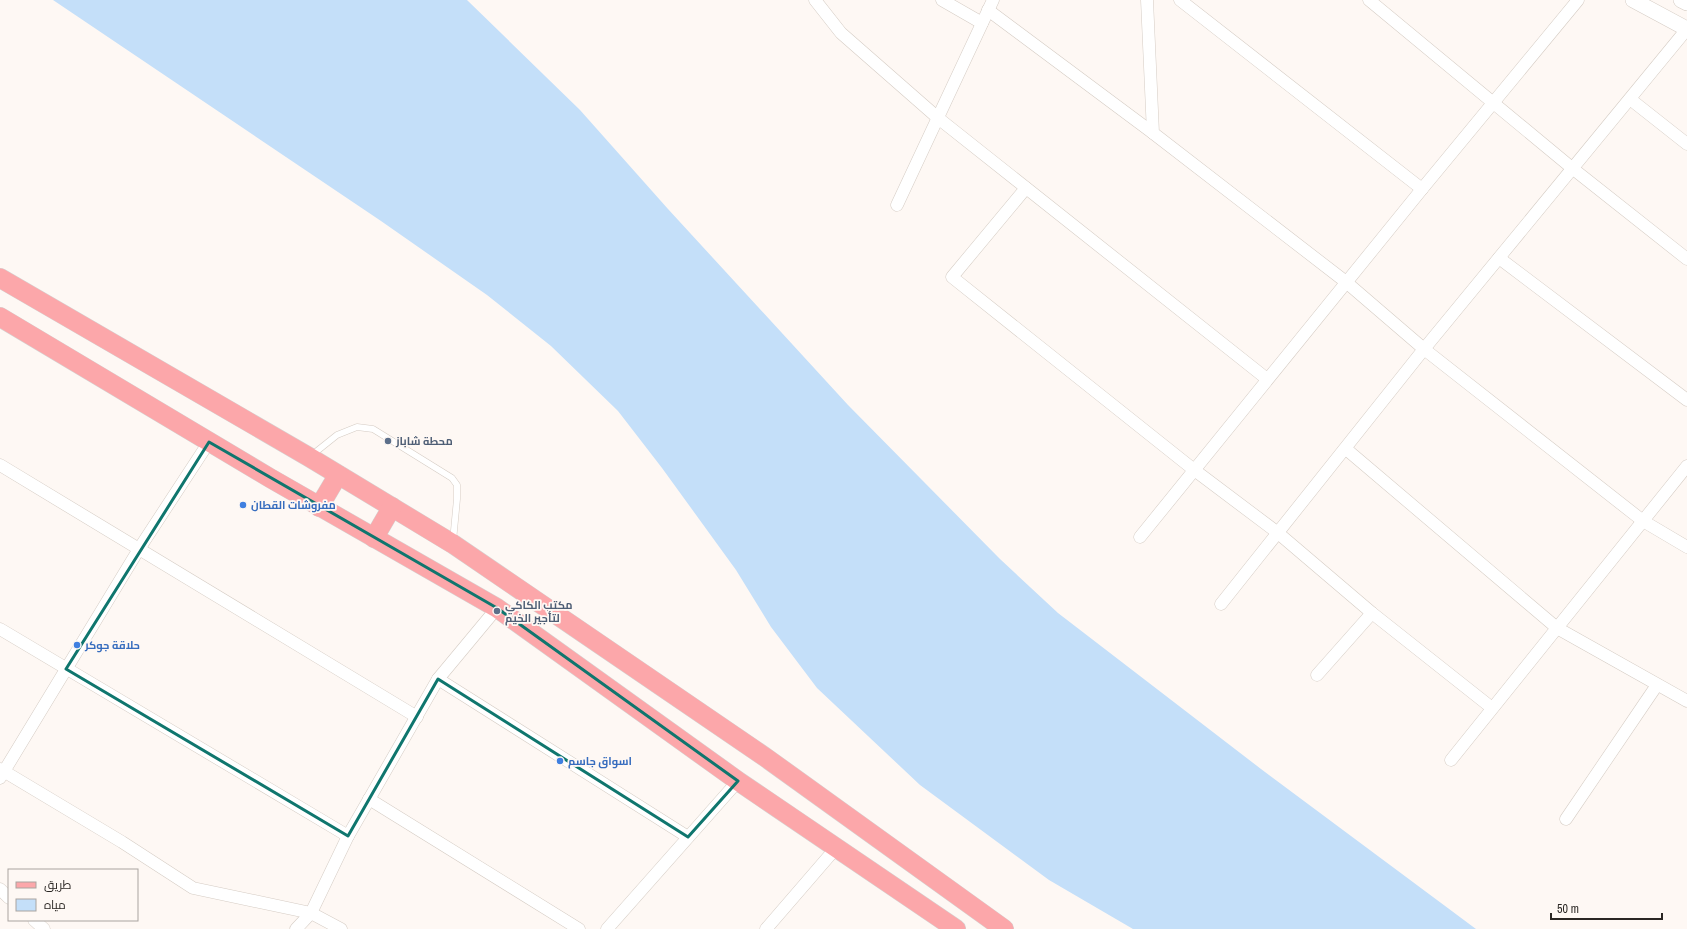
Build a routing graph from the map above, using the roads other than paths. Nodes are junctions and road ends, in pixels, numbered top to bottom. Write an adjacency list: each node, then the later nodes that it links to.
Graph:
1 (815, 0): 15 (street)
2 (942, 0): 11 (street)
3 (1147, 0): 16 (street)
4 (1180, 0): 20 (street)
5 (1369, 0): 14 (street)
6 (1578, 0): 14 (street)
7 (1633, 0): 12 (street)
8 (1681, 0): 9 (street)
9 (1687, 3)
10 (991, 5): 11 (street); 16 (street)
11 (982, 24): 15 (street)
12 (1687, 29): 13 (street)
13 (1630, 99): 17 (street); 18 (street)
14 (1494, 102): 18 (street); 20 (street)
15 (938, 118): 19 (street); 21 (street)
16 (1153, 133): 25 (street)
17 (1687, 144)
18 (1572, 168): 22 (street); 23 (street)
19 (1026, 188): 28 (street); 35 (street)
20 (1422, 188): 25 (street)
21 (897, 204)
22 (1499, 258): 27 (street); 29 (street)
23 (1687, 259)
24 (0, 278): 32 (main road)
25 (1346, 282): 27 (street); 28 (street)
26 (2, 323): 30 (main road)
27 (1424, 349): 31 (street); 39 (street)
28 (1267, 380): 35 (street)
29 (1687, 400)
30 (209, 442): 37 (main road); 45 (street)
31 (1346, 449): 40 (street); 49 (street)
32 (309, 457): 36 (main road); 43 (lane)
33 (0, 465): 45 (street)
34 (1687, 466): 39 (street)
35 (1194, 470): 40 (street); 41 (street)
36 (338, 475): 37 (main road); 38 (main road)
37 (320, 507): 42 (main road)
38 (392, 508): 42 (main road); 43 (main road)
39 (1643, 521): 44 (street); 49 (street)
40 (1278, 533): 46 (street); 48 (street)
41 (1140, 537)
42 (374, 538): 47 (main road)
43 (453, 544): 75 (main road)
44 (1687, 548)
45 (139, 549): 51 (street); 57 (street)
46 (1221, 604)
47 (497, 608): 53 (street); 60 (main road)
48 (1372, 613): 52 (street); 56 (street)
49 (1557, 628): 54 (street); 56 (street)
50 (0, 629): 51 (street)
51 (66, 669): 59 (street); 63 (street)
52 (1316, 675)
53 (438, 679): 57 (street); 64 (street)
54 (1657, 685): 55 (street); 62 (street)
55 (1687, 701)
56 (1492, 708): 58 (street)
57 (417, 717): 61 (street)
58 (1451, 760)
59 (2, 773): 68 (street)
60 (738, 781): 64 (street); 65 (main road)
61 (369, 799): 63 (street); 72 (street)
62 (1566, 819)
63 (348, 836): 68 (street)
64 (688, 837): 73 (street)
65 (836, 848): 69 (main road); 74 (street)
66 (0, 890): 67 (street)
67 (8, 897)
68 (311, 913): 70 (street); 71 (street)
69 (949, 927)
70 (296, 929)
71 (341, 929)
72 (579, 929)
73 (607, 929)
74 (766, 929)
75 (1004, 929)

